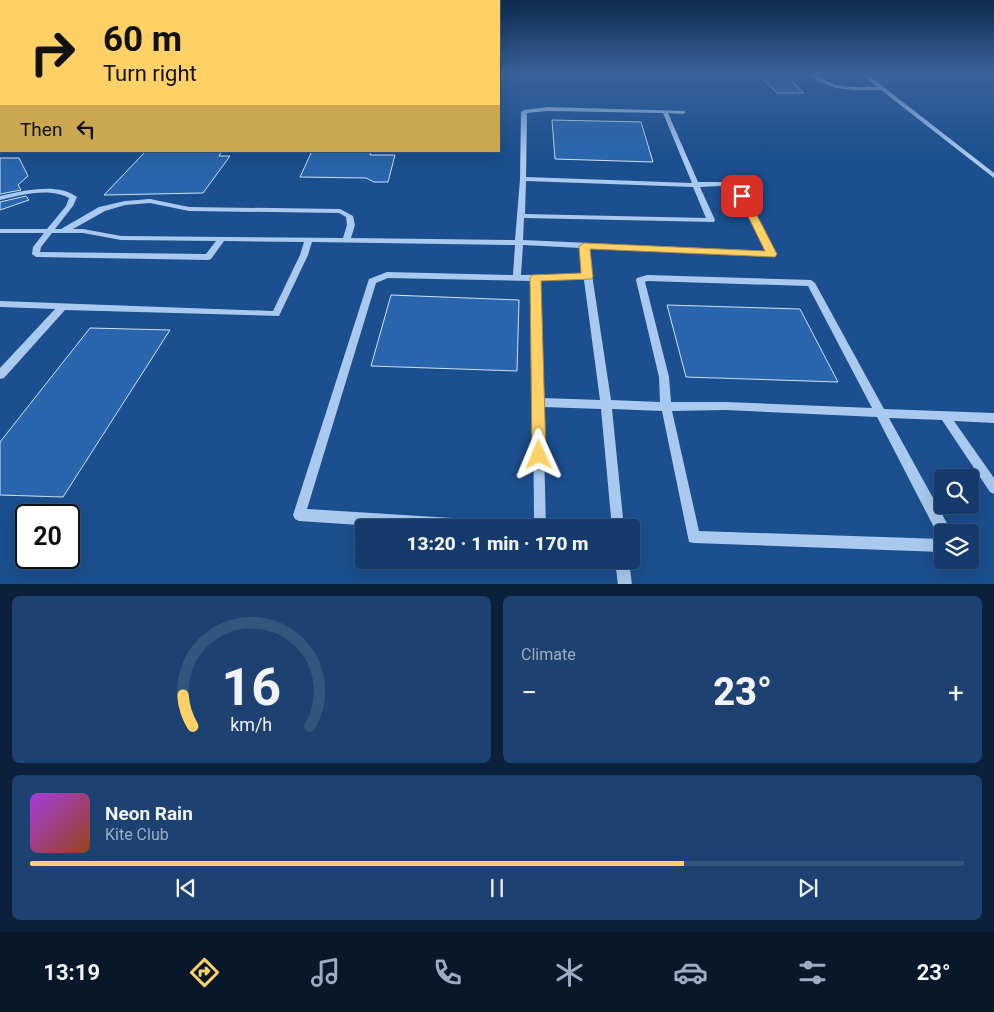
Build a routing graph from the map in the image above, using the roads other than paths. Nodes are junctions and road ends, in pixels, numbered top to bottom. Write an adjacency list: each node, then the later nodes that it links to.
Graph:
1 (899, 101): 4 (street)
2 (665, 112): 3 (street); 5 (street); 6 (street)
3 (683, 112)
4 (994, 176)
5 (523, 179): 6 (lane); 8 (street)
6 (696, 184): 8 (street); 16 (lane)
7 (0, 198): 10 (lane)
8 (521, 216): 15 (street)
9 (0, 231): 10 (lane)
10 (51, 231): 11 (lane); 12 (street)
11 (62, 231): 12 (lane); 14 (street)
12 (223, 238): 13 (lane)
13 (309, 240): 14 (lane); 21 (street)
14 (346, 240): 15 (lane)
15 (520, 242): 16 (lane); 18 (street)
16 (584, 246): 17 (street)
17 (587, 277): 19 (street); 24 (street)
18 (517, 278): 19 (street); 23 (street)
19 (536, 278): 23 (street)
20 (0, 304): 21 (street)
21 (63, 306): 22 (street)
22 (0, 375)
23 (538, 402): 24 (street)
24 (606, 404): 25 (street); 30 (street)
25 (666, 408): 26 (street); 26 (street); 32 (street)
26 (879, 414): 27 (street); 31 (street)
27 (945, 416): 28 (street); 29 (street)
28 (994, 418)
29 (994, 488)
30 (617, 519)
31 (940, 524)
32 (934, 546)
33 (623, 569): 34 (street)
34 (625, 584)

